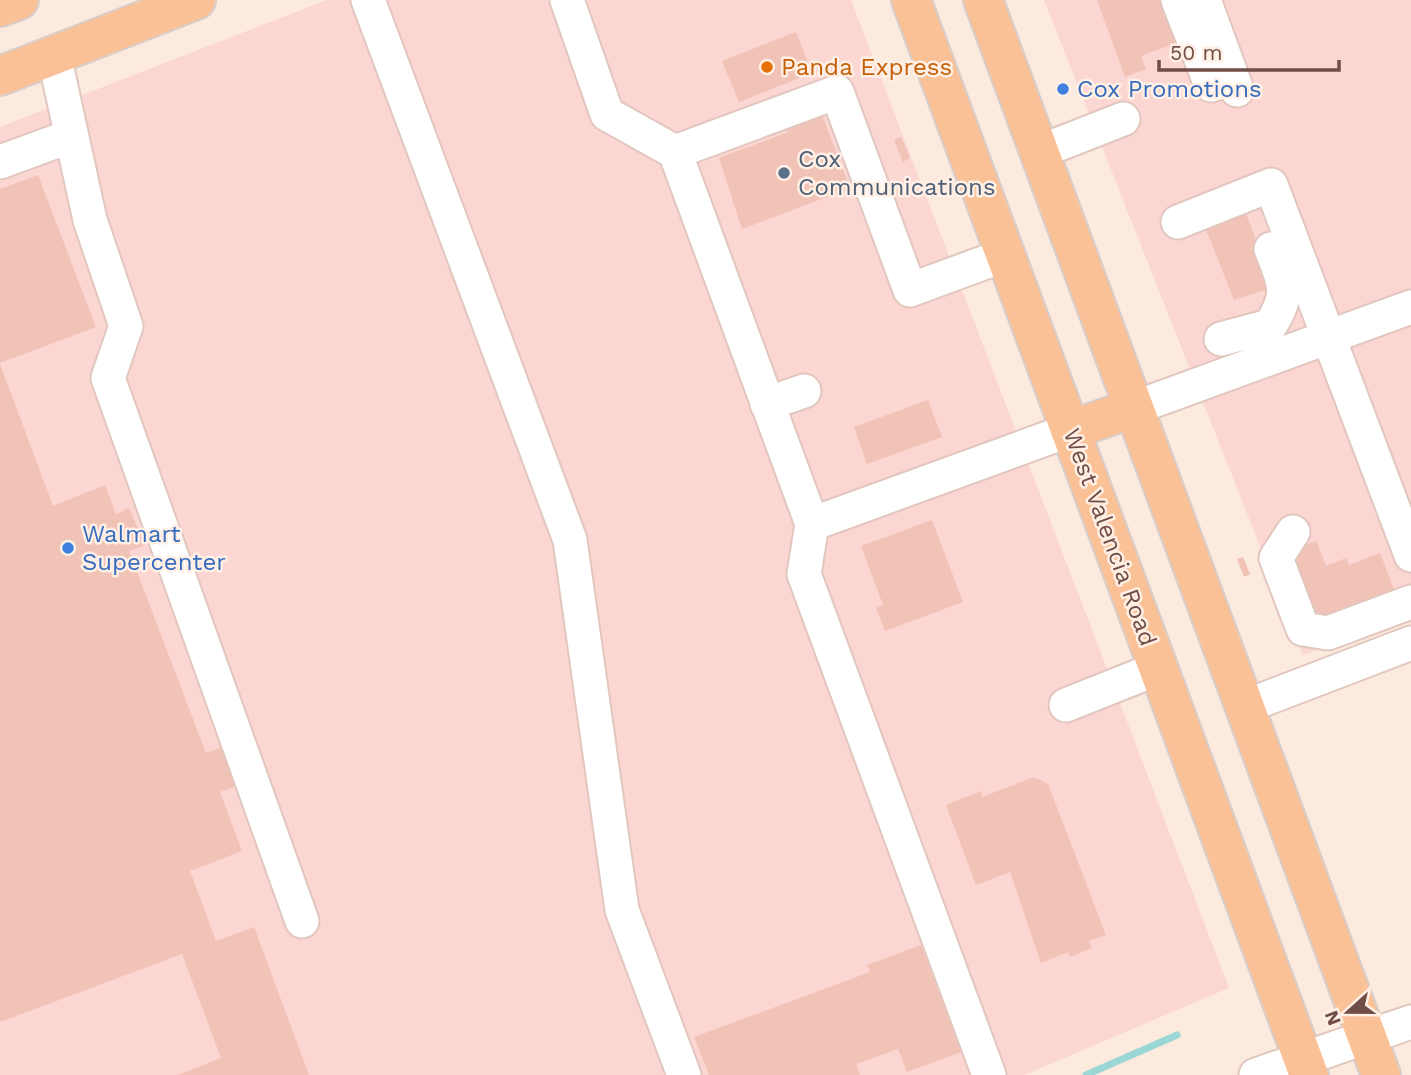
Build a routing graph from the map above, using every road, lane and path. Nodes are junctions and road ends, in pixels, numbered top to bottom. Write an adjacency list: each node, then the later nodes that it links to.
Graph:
1 (19, 0): 9 (main road)
2 (196, 0): 10 (main road)
3 (368, 0): 39 (street)
4 (567, 0): 14 (street)
5 (911, 0): 19 (main road, West Valencia Road)
6 (983, 0): 15 (main road)
7 (1178, 0): 8 (street)
8 (1204, 0)
9 (0, 8)
10 (54, 55): 11 (main road); 13 (street)
11 (0, 76)
12 (1123, 120): 15 (street)
13 (71, 136): 16 (street); 35 (street)
14 (674, 152): 19 (street); 24 (street)
15 (1039, 152): 25 (main road)
16 (0, 162)
17 (1249, 194): 18 (street); 21 (street); 22 (street)
18 (1178, 222)
19 (1005, 255): 26 (main road, West Valencia Road)
20 (1411, 307): 21 (street)
21 (1327, 338): 25 (street); 29 (street)
22 (1221, 339)
23 (804, 391): 24 (street)
24 (767, 404): 27 (street)
25 (1134, 408): 26 (main road); 34 (main road)
26 (1070, 430): 27 (street); 32 (main road, West Valencia Road)
27 (812, 524): 40 (street)
28 (1293, 532): 30 (street)
29 (1411, 555)
30 (1411, 602)
31 (1411, 643): 34 (street)
32 (1159, 668): 33 (street); 38 (main road, West Valencia Road)
33 (1066, 705)
34 (1244, 707): 37 (main road)
35 (302, 921)
36 (1411, 1022): 37 (street)
37 (1366, 1038): 38 (street); 42 (main road)
38 (1307, 1068): 41 (street)
39 (684, 1075)
40 (989, 1075)
41 (1256, 1075)
42 (1381, 1075)

